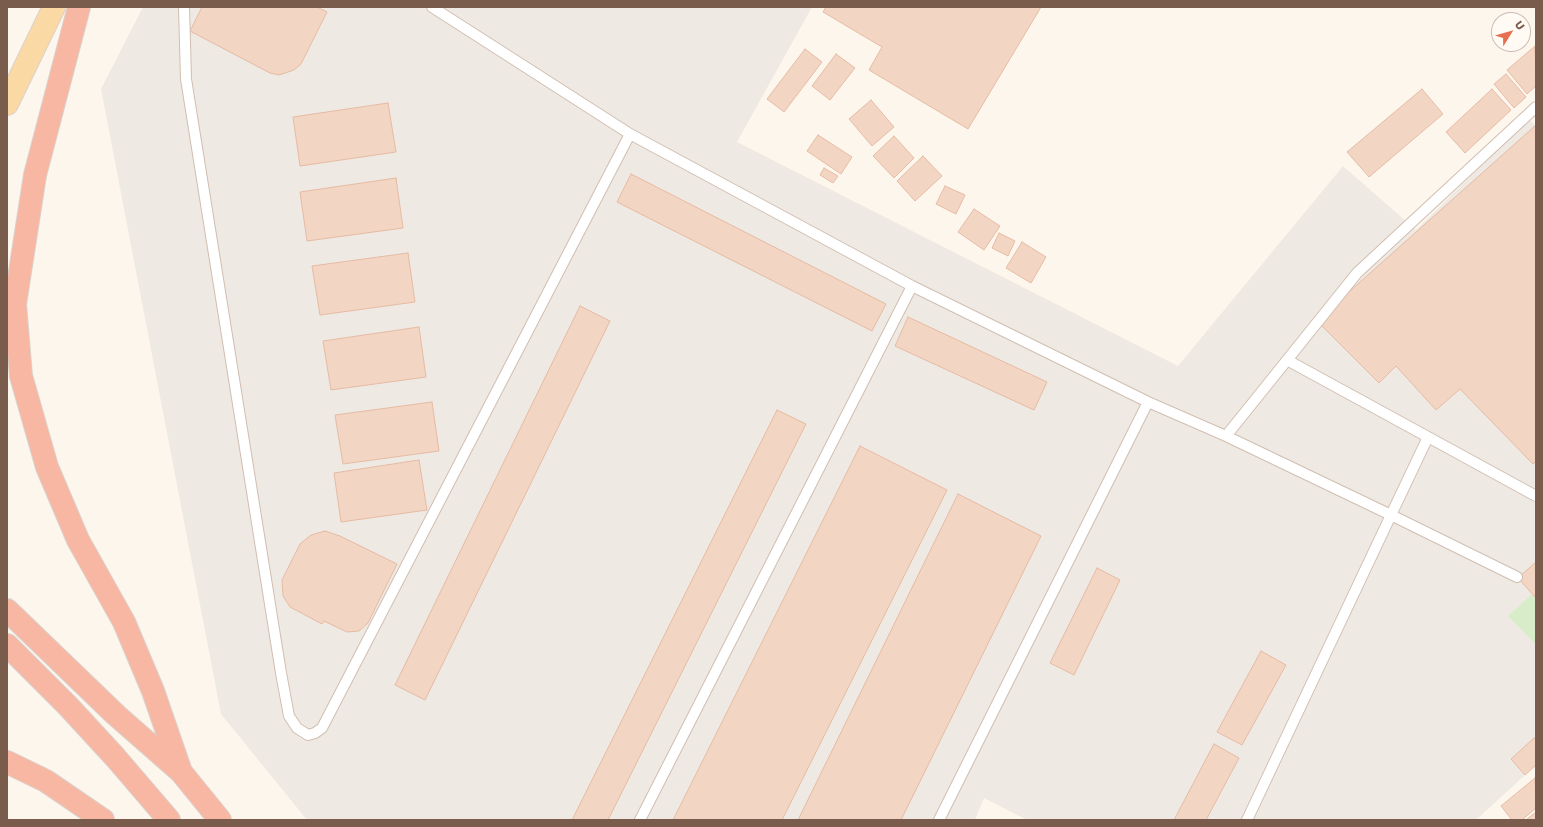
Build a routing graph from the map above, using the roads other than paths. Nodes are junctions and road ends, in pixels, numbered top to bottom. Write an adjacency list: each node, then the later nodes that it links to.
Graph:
1 (54, 7): 5 (main road)
2 (79, 7): 19 (highway)
3 (184, 7): 7 (lane)
4 (432, 7): 7 (lane)
5 (7, 104)
6 (1536, 107): 9 (lane)
7 (630, 134): 8 (lane)
8 (912, 286): 10 (lane); 23 (lane)
9 (1287, 360): 11 (lane); 12 (lane)
10 (1148, 402): 11 (lane); 24 (lane)
11 (1226, 436): 14 (lane)
12 (1428, 437): 13 (lane); 14 (lane)
13 (1536, 496)
14 (1391, 515): 15 (lane); 25 (lane)
15 (1517, 576)
16 (7, 610): 19 (highway)
17 (7, 645): 21 (highway)
18 (7, 762): 20 (highway)
19 (181, 772): 22 (highway)
20 (104, 820)
21 (169, 820)
22 (220, 820)
23 (640, 820)
24 (939, 820)
25 (1247, 820)

